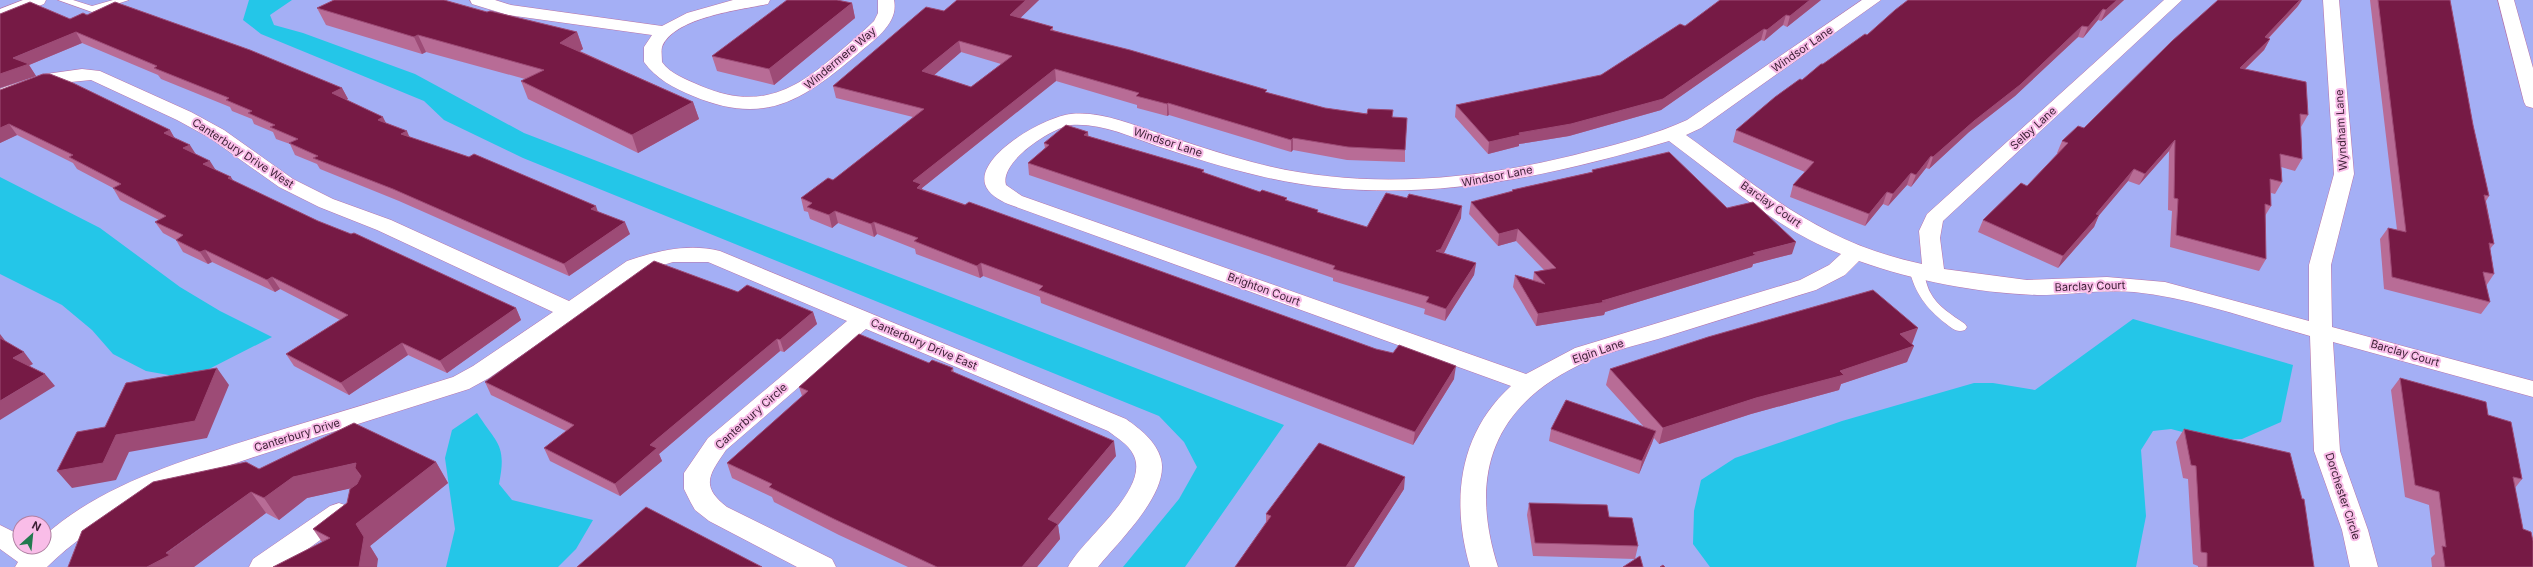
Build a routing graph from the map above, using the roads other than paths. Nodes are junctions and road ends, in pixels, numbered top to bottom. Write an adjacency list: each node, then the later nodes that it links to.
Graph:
1 (38, 0): 11 (street)
2 (63, 0): 3 (lane)
3 (124, 0)
4 (478, 0): 12 (street)
5 (762, 0): 12 (street, Windermere Way)
6 (886, 0): 12 (street, Windermere Way)
7 (1874, 0): 15 (street, Windsor Lane)
8 (2174, 0): 18 (street, Selby Lane)
9 (2330, 0): 22 (street, Wyndham Lane)
10 (2506, 0): 14 (street)
11 (0, 15)
12 (666, 32)
13 (0, 96): 19 (street, Canterbury Drive West)
14 (2533, 102)
15 (1672, 134): 16 (street, Windsor Lane); 17 (street, Barclay Court)
16 (1000, 192): 23 (street, Brighton Court)
17 (1856, 252): 18 (street, Barclay Court); 23 (street, Elgin Lane)
18 (1925, 271): 21 (lane); 22 (street, Barclay Court)
19 (569, 310): 20 (street, Canterbury Drive East); 27 (street, Canterbury Drive)
20 (863, 319): 29 (street, Canterbury Circle); 30 (street, Canterbury Drive East)
21 (1960, 327)
22 (2321, 330): 24 (street, Barclay Court); 32 (street, Dorchester Circle)
23 (1529, 384): 31 (street, Elgin Lane)
24 (2533, 389)
25 (360, 498): 28 (street)
26 (0, 535): 27 (street)
27 (32, 564)
28 (264, 567)
29 (822, 567)
30 (1082, 567)
31 (1484, 567)
32 (2364, 567)

